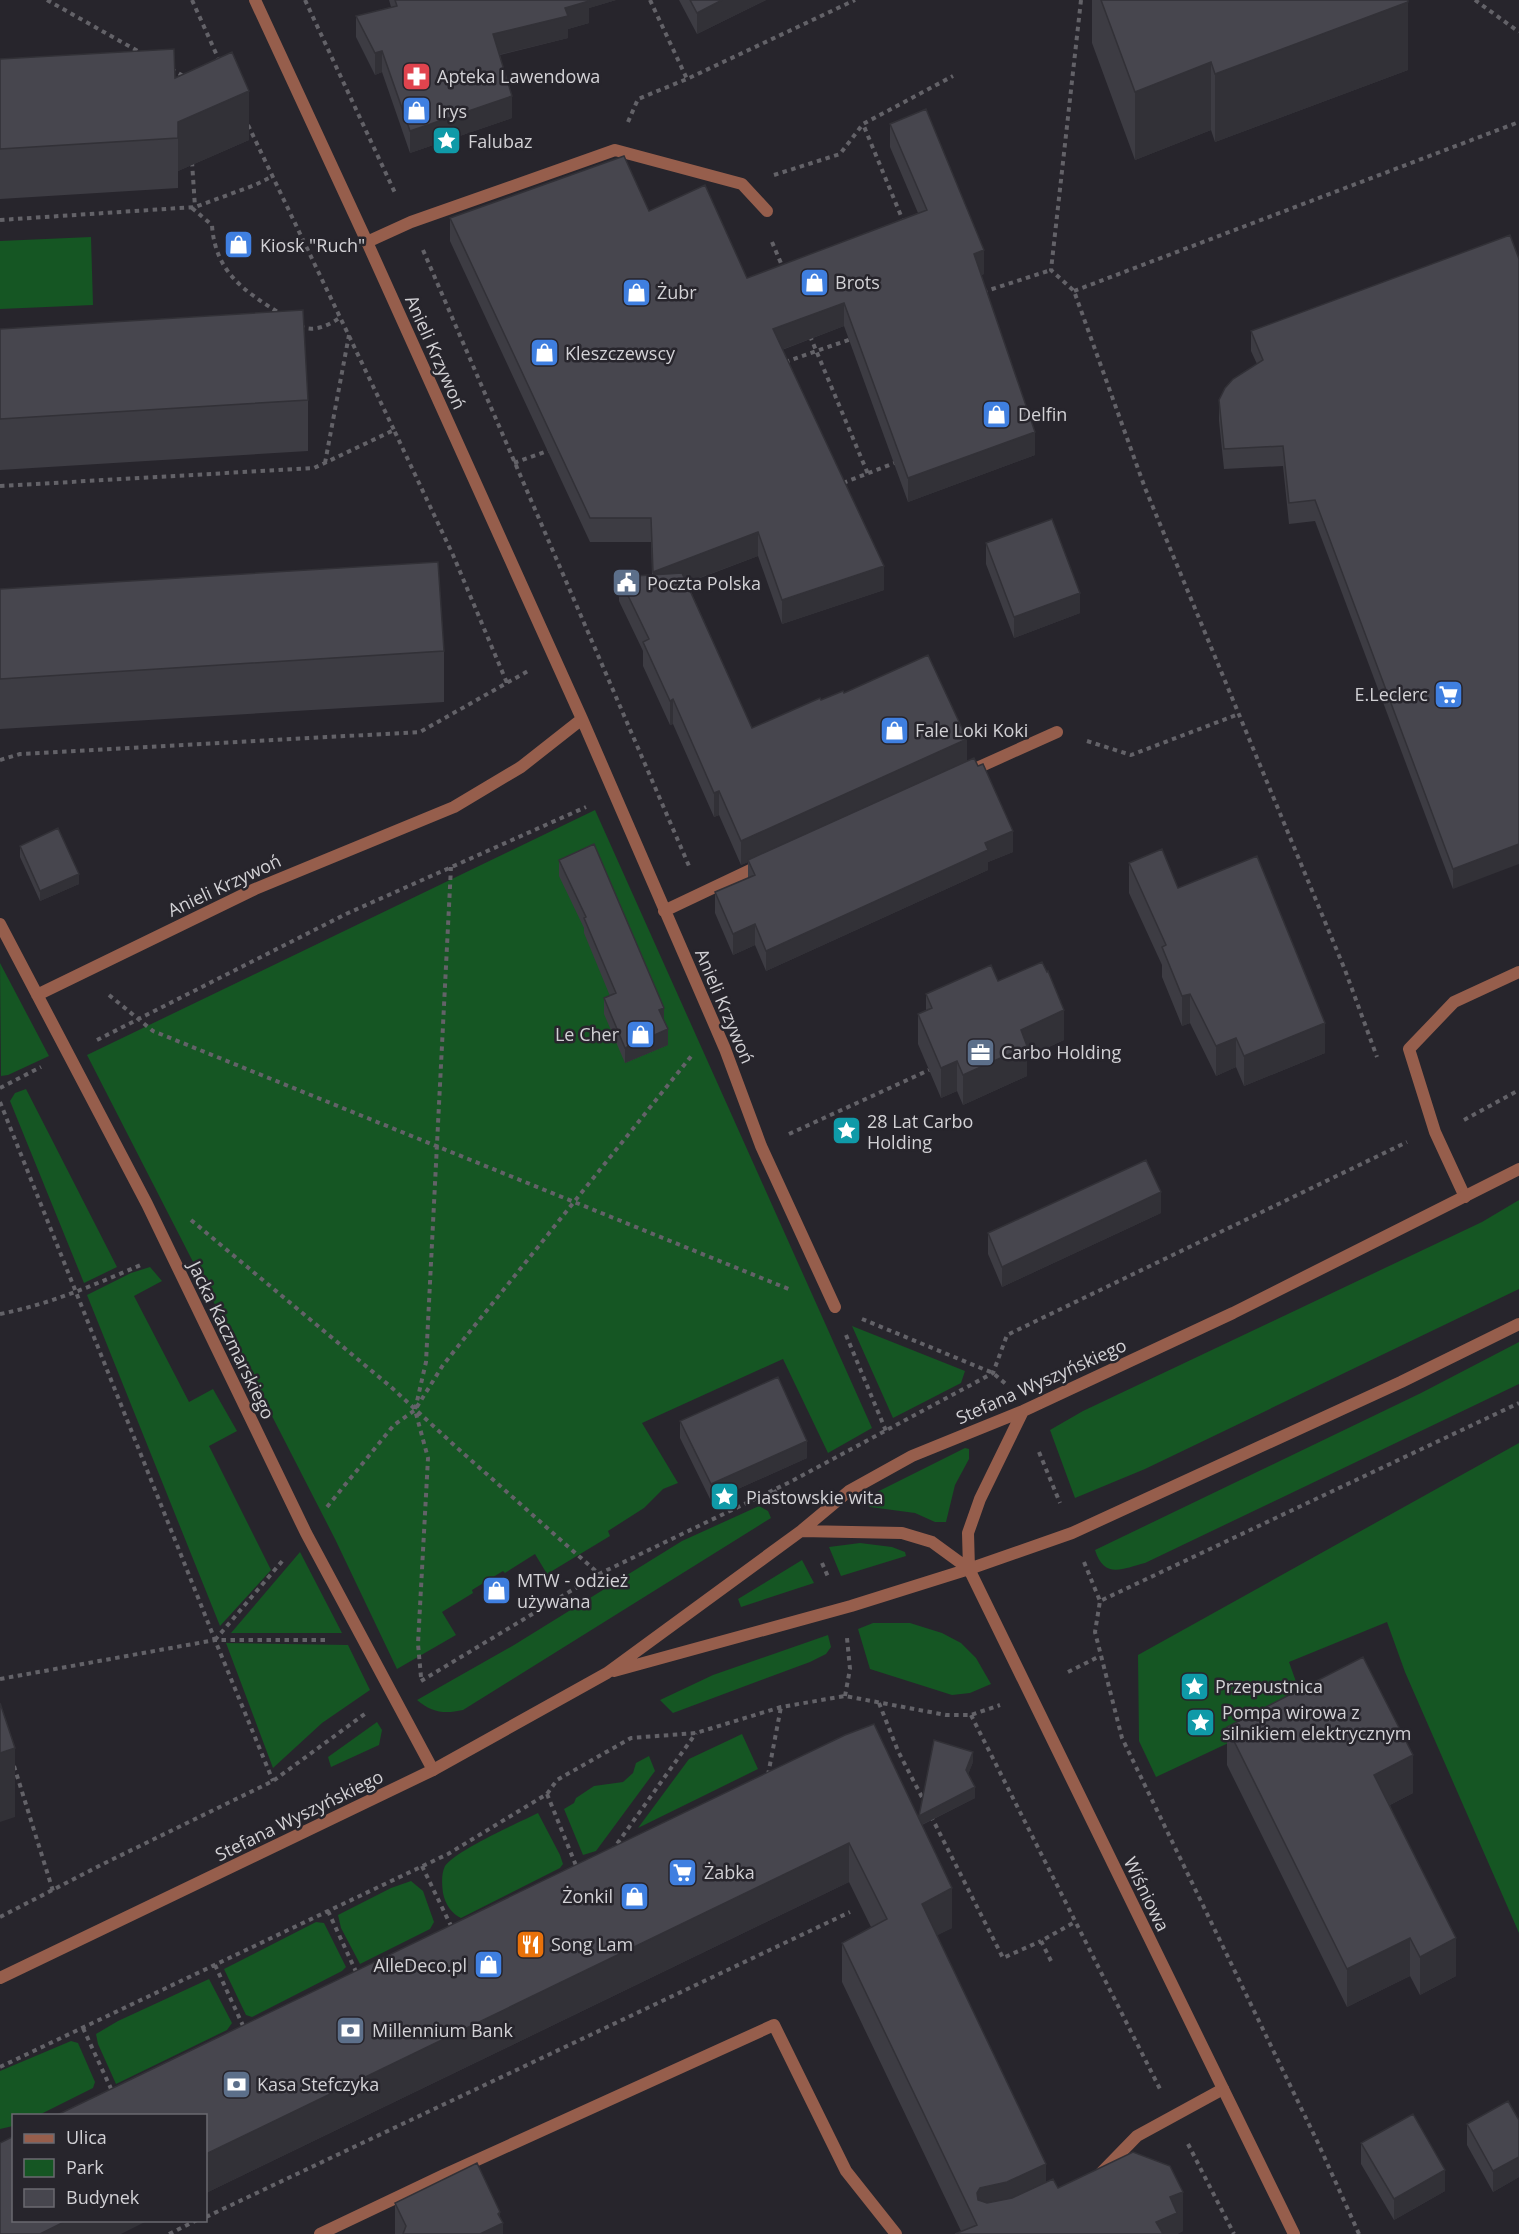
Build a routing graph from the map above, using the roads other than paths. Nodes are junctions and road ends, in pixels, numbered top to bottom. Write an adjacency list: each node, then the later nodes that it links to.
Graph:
1 (255, 0): 3 (street, Anieli Krzywoń)
2 (768, 211): 3 (street)
3 (367, 242): 4 (street, Anieli Krzywoń)
4 (582, 719): 8 (street, Anieli Krzywoń); 11 (street, Anieli Krzywoń)
5 (1058, 732): 6 (street)
6 (960, 776)
7 (776, 858): 8 (street)
8 (664, 911): 14 (street, Anieli Krzywoń)
9 (0, 924): 11 (street, Jacka Kaczmarskiego)
10 (1519, 972): 13 (street)
11 (37, 995): 20 (street, Jacka Kaczmarskiego)
12 (1519, 1169): 13 (street, Stefana Wyszyńskiego)
13 (1465, 1197): 16 (street, Stefana Wyszyńskiego)
14 (835, 1307)
15 (1519, 1324): 18 (street, Stefana Wyszyńskiego)
16 (1023, 1411): 17 (street, Stefana Wyszyńskiego); 18 (street)
17 (801, 1531): 18 (street); 19 (street, Stefana Wyszyńskiego)
18 (969, 1569): 19 (street, Stefana Wyszyńskiego); 22 (street, Wiśniowa)
19 (607, 1673): 20 (street, Stefana Wyszyńskiego)
20 (433, 1770): 21 (street, Stefana Wyszyńskiego)
21 (0, 1978)
22 (1223, 2089): 23 (street); 26 (street, Wiśniowa)
23 (1092, 2182)
24 (321, 2234): 25 (street)
25 (896, 2234)
26 (1293, 2234)

